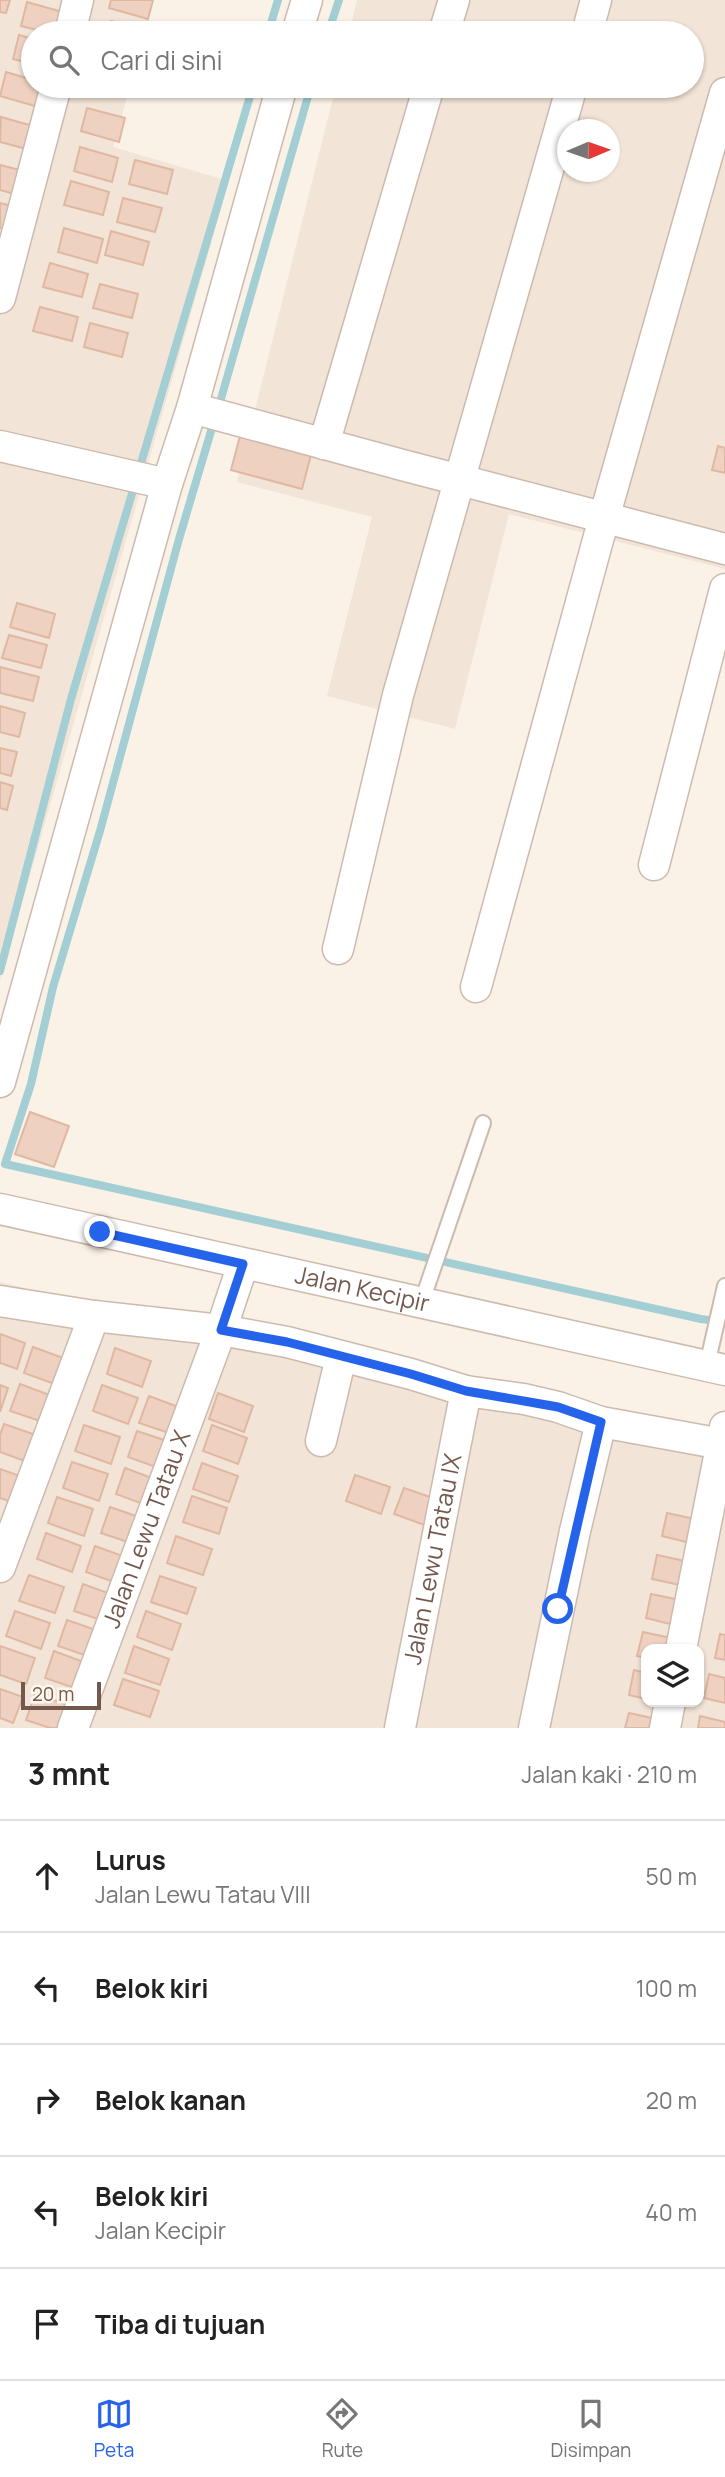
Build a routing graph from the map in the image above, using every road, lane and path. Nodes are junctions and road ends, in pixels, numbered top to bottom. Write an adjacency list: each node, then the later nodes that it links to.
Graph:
1 (78, 0): 5 (street)
2 (307, 0): 6 (street)
3 (454, 0): 7 (street)
4 (596, 0): 8 (street)
5 (73, 21)
6 (301, 21)
7 (448, 21)
8 (590, 21)
9 (725, 93): 20 (street)
10 (53, 98): 14 (street)
11 (279, 98): 15 (street)
12 (425, 98): 16 (street)
13 (569, 98): 18 (street)
14 (0, 298)
15 (211, 413): 16 (street); 19 (street)
16 (324, 444): 18 (street)
17 (0, 446): 19 (street)
18 (461, 479): 20 (street); 24 (street)
19 (156, 483): 26 (street)
20 (604, 518): 21 (street); 25 (street)
21 (725, 549)
22 (725, 589): 23 (street)
23 (654, 865)
24 (338, 949)
25 (476, 987)
26 (10, 999): 27 (street)
27 (0, 1082)
28 (483, 1123): 33 (lane)
29 (0, 1209): 30 (street, Jalan Kecipir)
30 (243, 1264): 33 (street, Jalan Kecipir); 35 (street, Jalan Lewu Tatau X)
31 (725, 1286): 37 (lane)
32 (0, 1301): 34 (street)
33 (421, 1304): 37 (street, Jalan Kecipir)
34 (94, 1316): 35 (street); 42 (street)
35 (221, 1330): 36 (street); 45 (street, Jalan Lewu Tatau X)
36 (341, 1357): 38 (street); 41 (street)
37 (715, 1358)
38 (466, 1391): 39 (street); 46 (street, Jalan Lewu Tatau IX)
39 (601, 1422): 40 (street); 47 (street)
40 (723, 1436): 43 (street)
41 (321, 1441)
42 (0, 1567)
43 (682, 1644)
44 (669, 1707): 48 (street)
45 (74, 1728)
46 (400, 1728)
47 (534, 1728)
48 (665, 1728)

